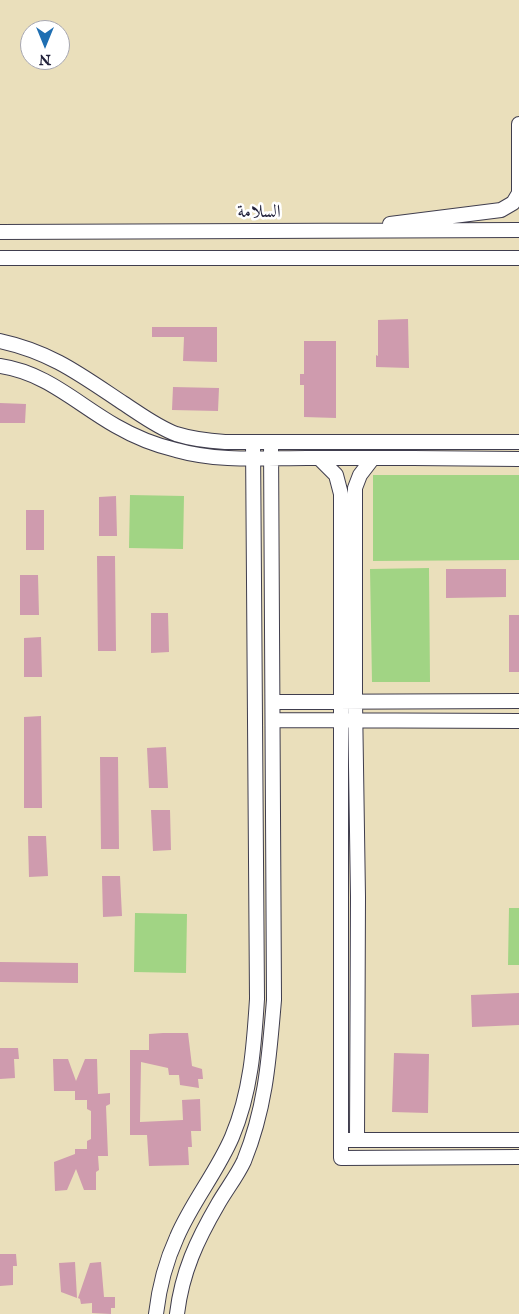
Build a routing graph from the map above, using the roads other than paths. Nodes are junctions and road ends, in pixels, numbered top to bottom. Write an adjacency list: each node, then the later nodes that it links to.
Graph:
1 (519, 124): 4 (street)
2 (519, 230): 4 (street, السلامة)
3 (0, 232): 4 (street, السلامة)
4 (332, 232)
5 (0, 258): 6 (street)
6 (519, 258)
7 (0, 341): 9 (street)
8 (0, 366): 12 (street)
9 (253, 442): 10 (street); 12 (street)
10 (271, 442): 11 (street); 13 (street)
11 (519, 442)
12 (254, 458): 13 (street); 29 (street)
13 (271, 458): 14 (street); 20 (street)
14 (319, 458): 15 (street); 17 (street)
15 (374, 458): 16 (street); 18 (street)
16 (519, 459)
17 (341, 701): 18 (street); 20 (street); 22 (street)
18 (355, 701): 19 (street); 23 (street)
19 (519, 701)
20 (273, 702): 21 (street)
21 (273, 720): 22 (street); 30 (street)
22 (340, 720): 23 (street); 25 (street)
23 (355, 720): 24 (street); 26 (street)
24 (519, 721)
25 (341, 1140): 26 (street); 28 (street)
26 (357, 1140): 27 (street)
27 (519, 1140)
28 (519, 1157)
29 (156, 1314)
30 (177, 1314)

